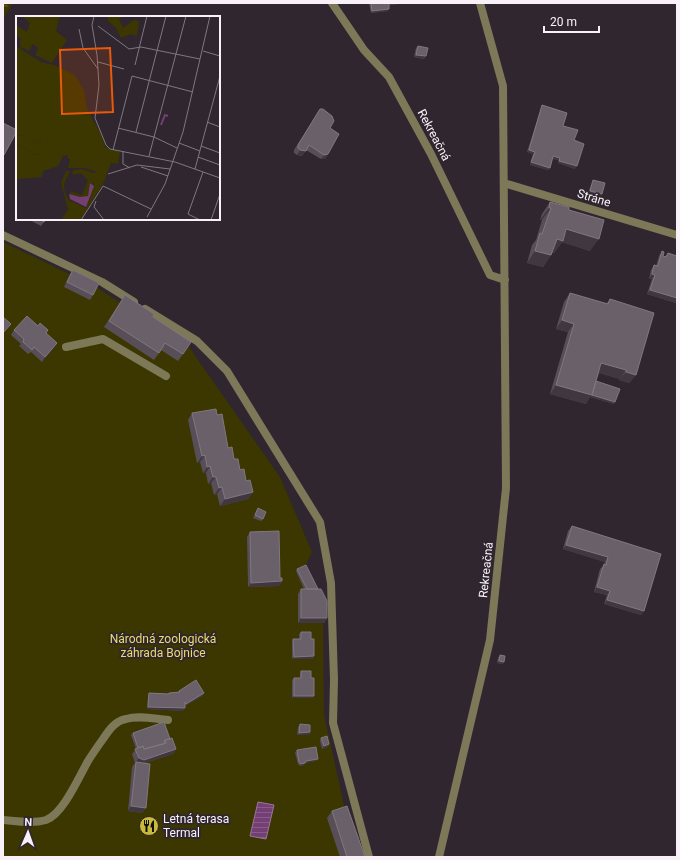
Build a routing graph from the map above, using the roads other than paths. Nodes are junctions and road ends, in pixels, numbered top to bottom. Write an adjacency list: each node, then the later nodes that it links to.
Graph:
1 (332, 3): 6 (street, Rekreačná)
2 (480, 3): 3 (street, Rekreačná)
3 (504, 183): 5 (street, Stráne); 6 (street, Rekreačná)
4 (3, 235): 11 (street)
5 (677, 235)
6 (505, 280): 12 (street, Rekreačná)
7 (66, 347): 8 (street)
8 (166, 376)
9 (168, 720): 10 (street)
10 (3, 820)
11 (369, 857)
12 (439, 857)

